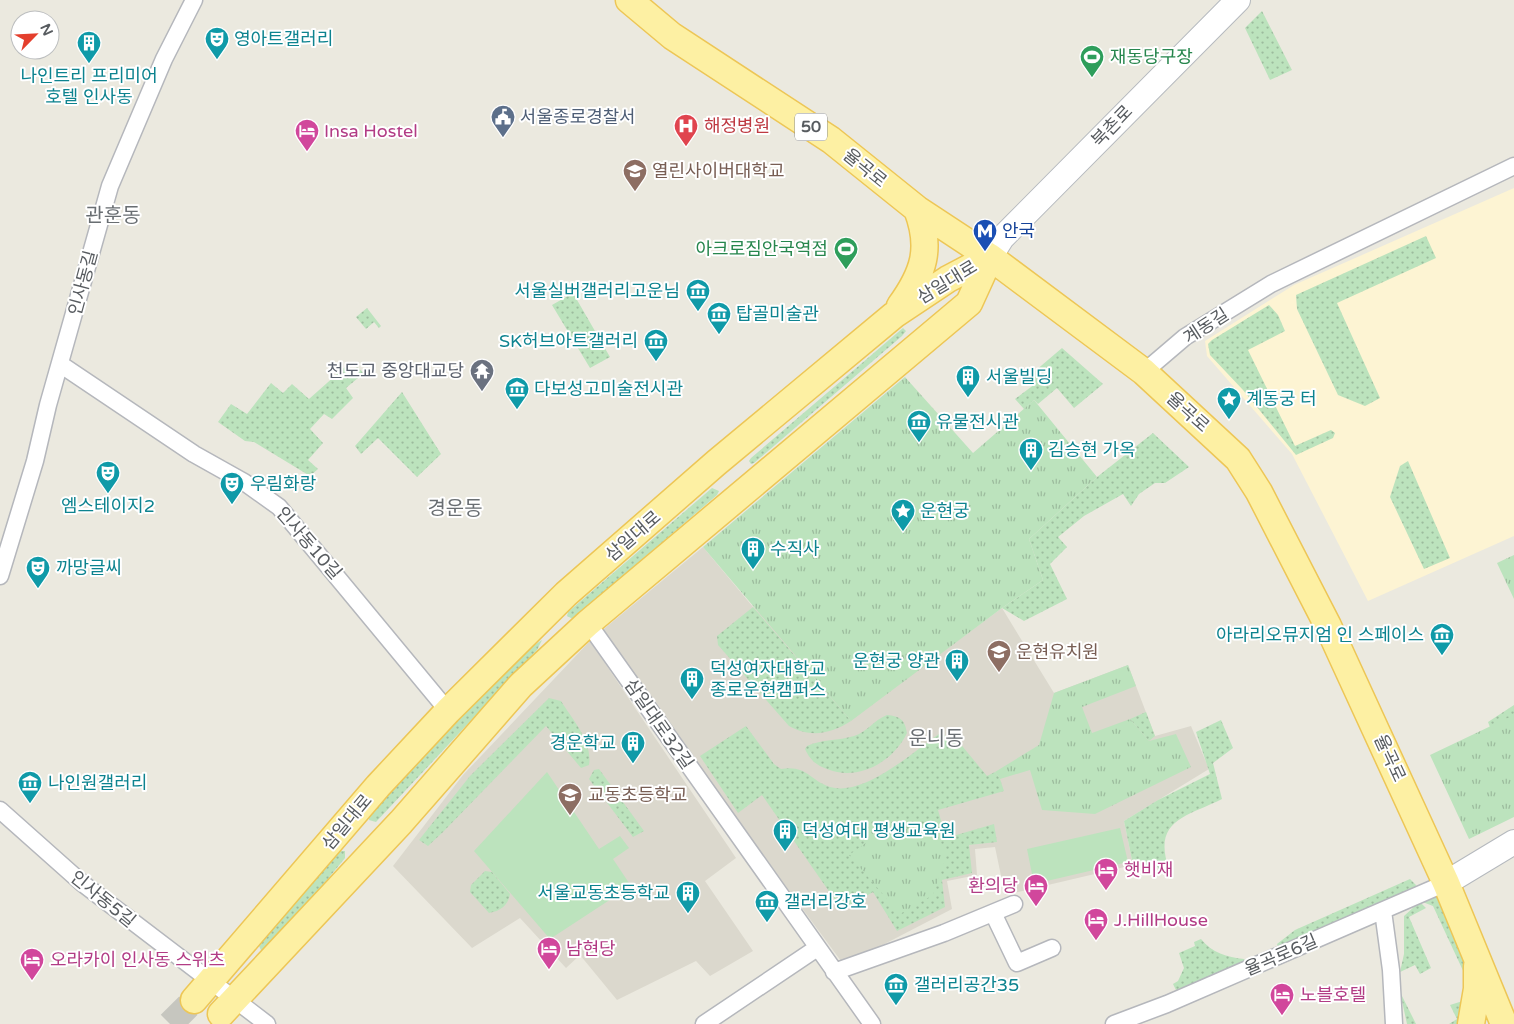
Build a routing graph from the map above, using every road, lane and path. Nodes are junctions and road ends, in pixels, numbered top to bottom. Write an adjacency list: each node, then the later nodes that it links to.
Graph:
1 (194, 0): 8 (street, 인사동길)
2 (629, 0): 5 (main road, 율곡로 / 50)
3 (1238, 0): 6 (street, 북촌로)
4 (1514, 166): 9 (street, 계동길)
5 (917, 209): 6 (main road, 율곡로 / 50); 7 (main road)
6 (990, 257): 7 (main road, 삼일대로); 9 (main road, 율곡로 / 50); 11 (main road, 삼일대로)
7 (894, 314): 10 (main road, 삼일대로)
8 (60, 364): 14 (street, 인사동길); 16 (street, 인사동10길)
9 (1144, 372): 21 (main road, 율곡로 / 50)
10 (749, 436): 11 (main road); 12 (main road, 삼일대로)
11 (764, 476): 13 (main road, 삼일대로)
12 (676, 498): 13 (main road); 16 (main road, 삼일대로)
13 (690, 538): 15 (main road, 삼일대로)
14 (0, 576)
15 (588, 623): 19 (main road, 삼일대로); 25 (street, 삼일대로32길)
16 (448, 711): 17 (main road, 삼일대로)
17 (378, 786): 19 (main road); 29 (main road, 삼일대로)
18 (0, 810): 29 (street, 인사동5길)
19 (401, 822): 30 (main road, 삼일대로)
20 (1514, 842): 21 (street)
21 (1446, 883): 23 (street, 율곡로6길); 27 (main road, 율곡로 / 50)
22 (1014, 904): 24 (street)
23 (1383, 911): 34 (street, 율곡로6길); 35 (street)
24 (993, 913): 26 (street); 28 (street)
25 (817, 948): 28 (street, 삼일대로32길); 32 (street)
26 (1052, 948)
27 (1476, 960): 36 (main road); 37 (main road, 율곡로 / 50)
28 (834, 972): 33 (street, 삼일대로32길)
29 (202, 991): 30 (street, 인사동5길)
30 (228, 1007): 31 (street, 인사동5길)
31 (267, 1024)
32 (704, 1024)
33 (872, 1024)
34 (1114, 1024)
35 (1394, 1024)
36 (1471, 1024)
37 (1504, 1024)

